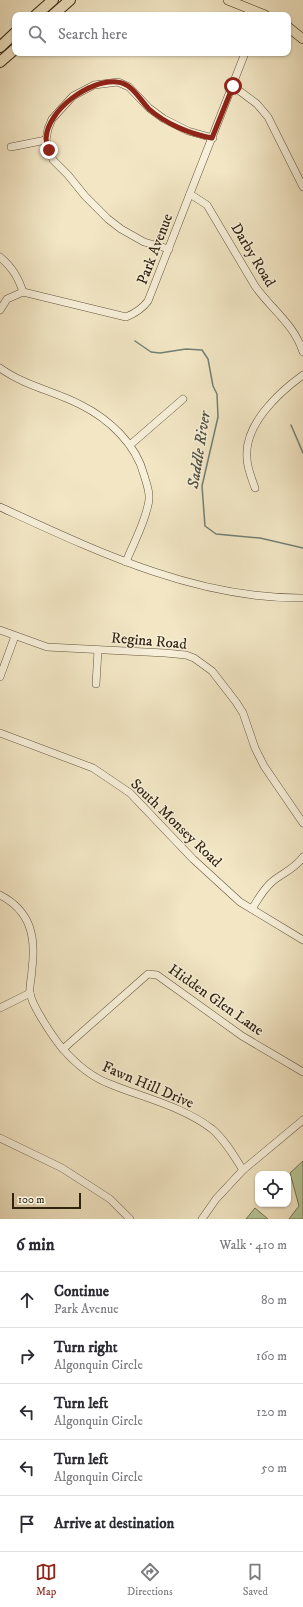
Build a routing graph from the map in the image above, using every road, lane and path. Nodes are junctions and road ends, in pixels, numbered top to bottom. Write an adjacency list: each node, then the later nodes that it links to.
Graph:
1 (53, 0): 4 (highway)
2 (70, 0): 5 (highway)
3 (228, 0): 6 (main road)
4 (39, 12)
5 (57, 12)
6 (257, 12)
7 (291, 29): 9 (main road)
8 (12, 37): 10 (highway)
9 (303, 39)
10 (0, 47)
11 (12, 52): 13 (highway)
12 (245, 56): 14 (street, Park Avenue)
13 (0, 62)
14 (233, 86): 15 (street, Park Avenue); 18 (street)
15 (212, 138): 16 (street); 19 (street, Park Avenue)
16 (46, 140): 17 (street); 20 (street)
17 (11, 147)
18 (303, 187)
19 (190, 194): 20 (street, Park Avenue); 24 (street, Darby Road)
20 (169, 249): 22 (street, Park Avenue)
21 (0, 257): 22 (street)
22 (23, 292): 23 (street)
23 (0, 310)
24 (303, 352)
25 (0, 368): 28 (street)
26 (303, 374): 29 (street)
27 (183, 399): 28 (street)
28 (130, 445): 31 (street)
29 (255, 488)
30 (0, 507): 31 (street)
31 (126, 562): 32 (street)
32 (303, 598)
33 (0, 630): 34 (street, Regina Road)
34 (15, 636): 35 (street, Regina Road); 36 (street)
35 (98, 650): 37 (street); 39 (street, Regina Road)
36 (0, 677)
37 (96, 684)
38 (0, 733): 42 (street, South Monsey Road)
39 (303, 823)
40 (303, 857): 42 (street)
41 (0, 895): 44 (street)
42 (252, 909): 43 (street, South Monsey Road)
43 (303, 940)
44 (30, 993): 45 (street); 46 (street, Fawn Hill Drive)
45 (0, 1008)
46 (63, 1049): 47 (street, Hidden Glen Lane); 50 (street, Fawn Hill Drive)
47 (303, 1072)
48 (303, 1120): 50 (street)
49 (0, 1138): 51 (street)
50 (242, 1170): 52 (street)
51 (130, 1219)
52 (202, 1219)

